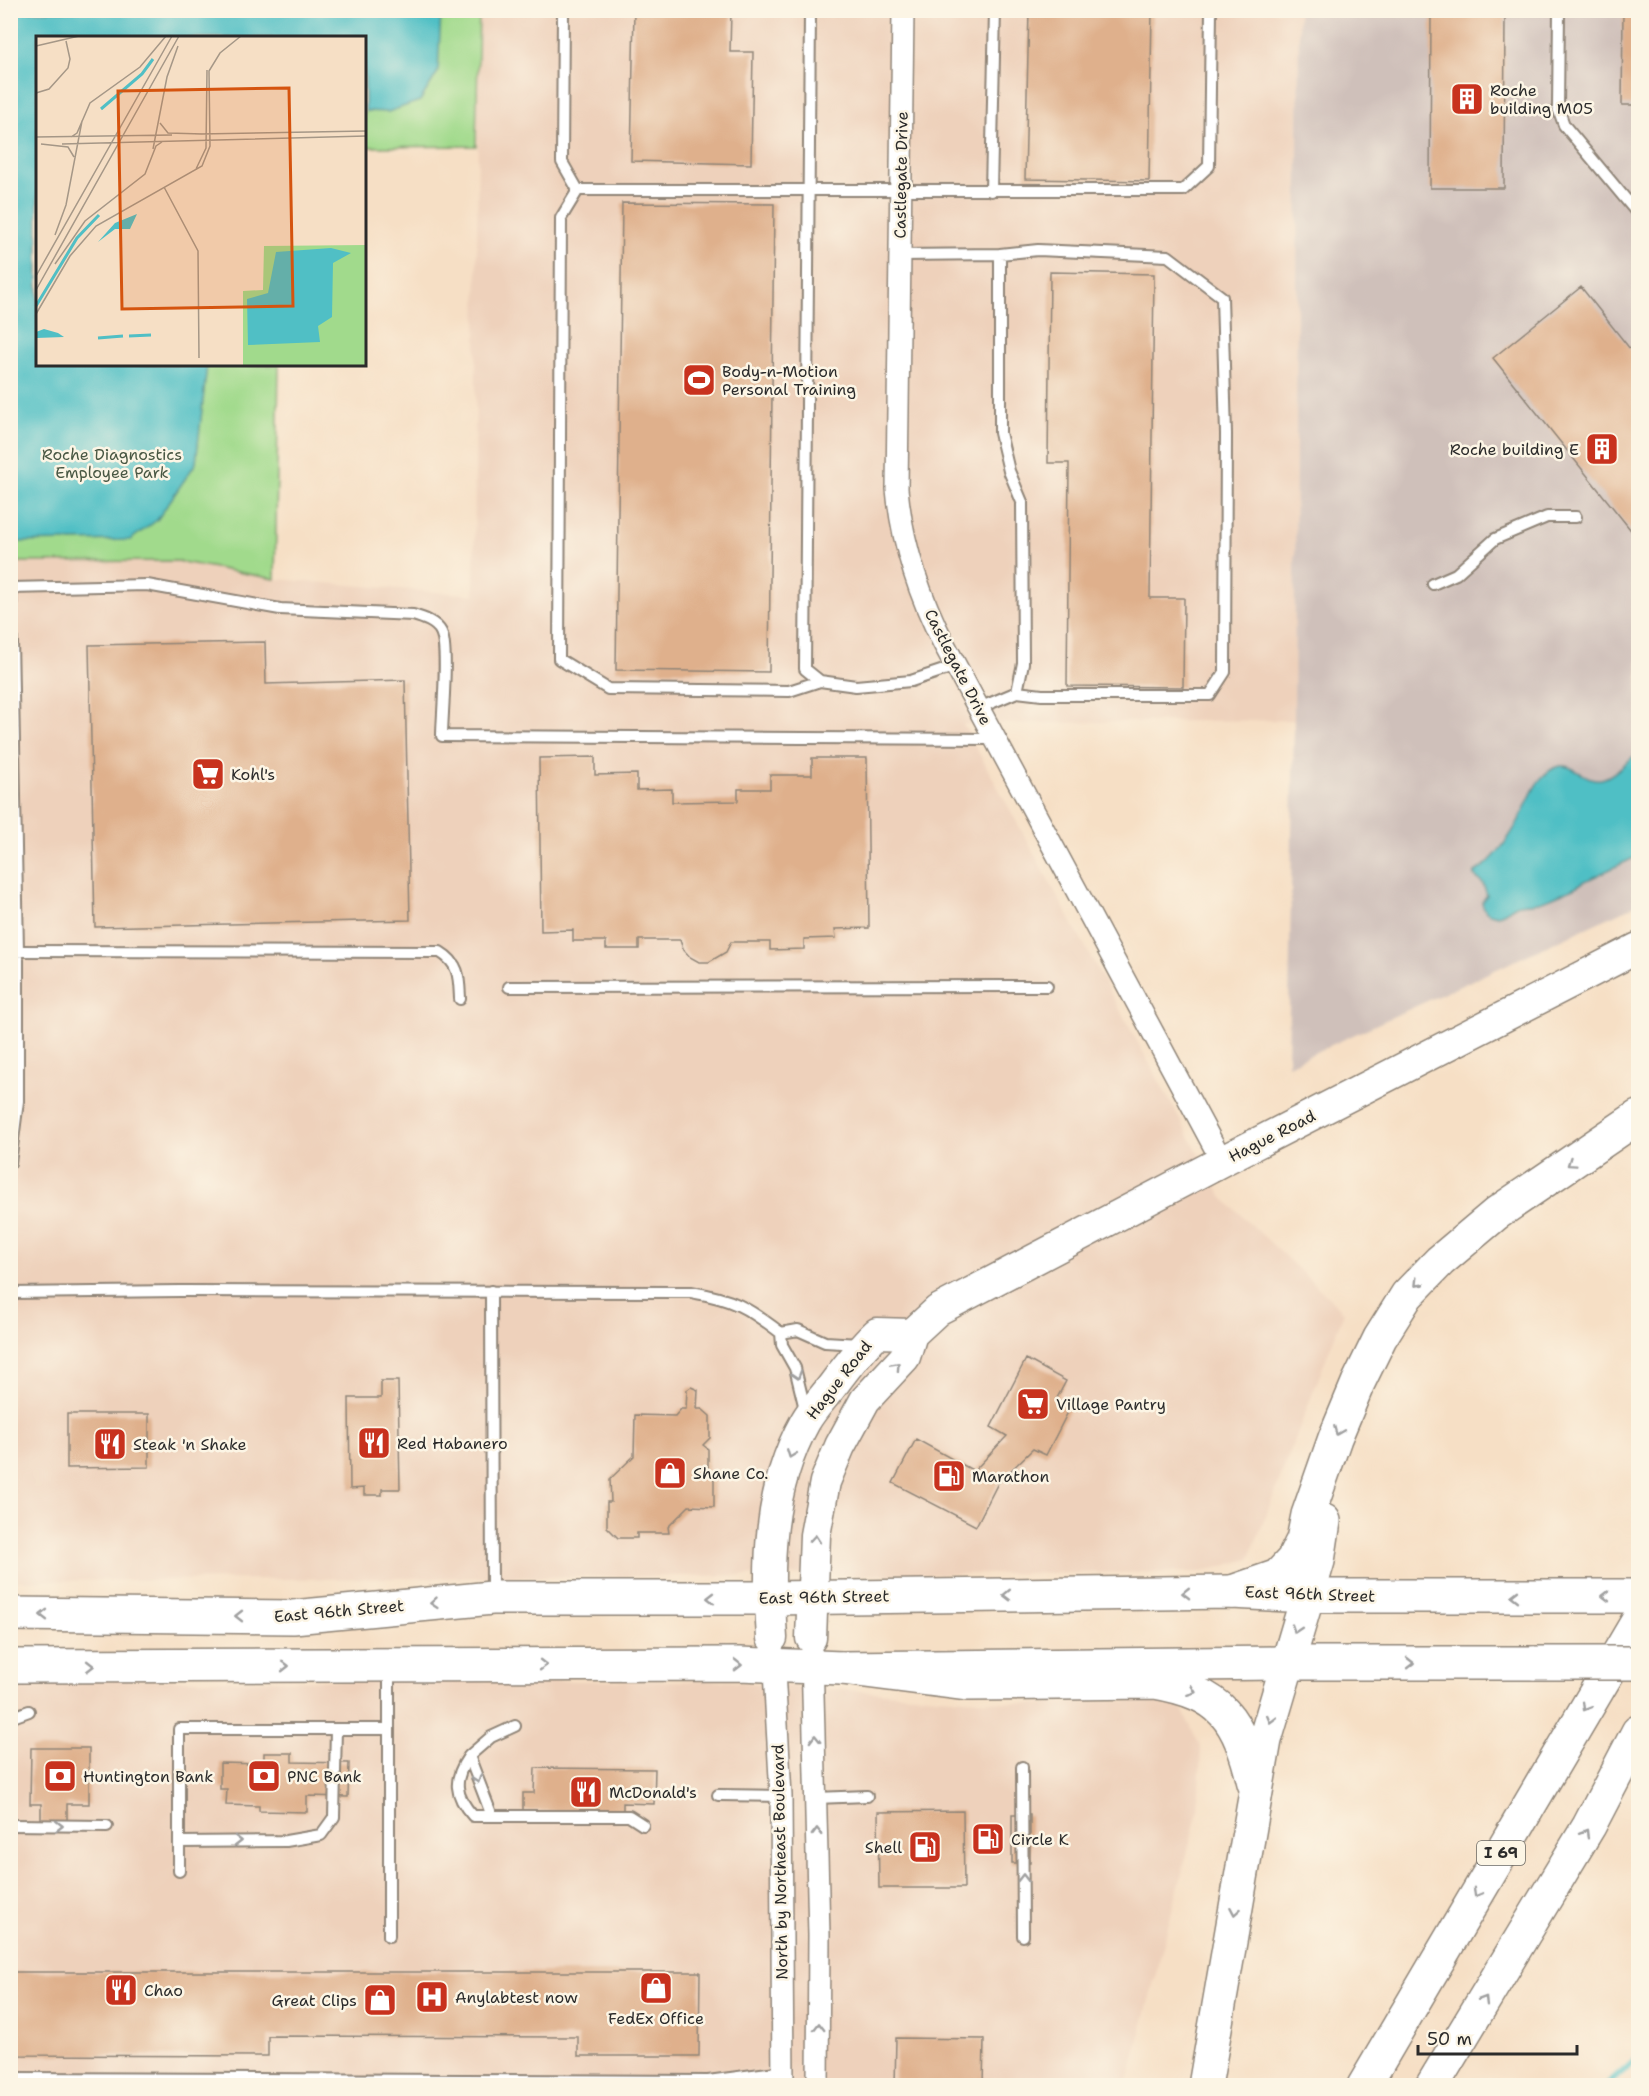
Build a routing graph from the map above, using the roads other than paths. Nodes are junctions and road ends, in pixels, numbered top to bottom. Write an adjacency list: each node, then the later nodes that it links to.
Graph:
1 (563, 10): 8 (lane)
2 (810, 10): 7 (lane)
3 (903, 10): 9 (street, Castlegate Drive)
4 (995, 10): 10 (lane)
5 (1211, 10): 10 (lane)
6 (1558, 10): 11 (lane)
7 (808, 189): 8 (lane); 9 (lane); 18 (lane)
8 (578, 190): 18 (lane)
9 (901, 191): 10 (lane); 13 (street, Castlegate Drive)
10 (992, 191)
11 (1638, 214)
12 (1000, 254): 13 (lane); 19 (lane); 19 (lane)
13 (900, 255): 17 (street, Castlegate Drive)
14 (1576, 517): 15 (lane)
15 (1433, 584)
16 (11, 588): 21 (lane); 23 (lane)
17 (956, 666): 18 (lane); 20 (street, Castlegate Drive)
18 (819, 681)
19 (1017, 692): 20 (lane)
20 (979, 708): 21 (street, Castlegate Drive)
21 (995, 739): 28 (street, Castlegate Drive)
22 (1638, 948): 28 (street, Hague Road)
23 (14, 951): 26 (lane); 29 (lane)
24 (1047, 986): 25 (lane)
25 (509, 987)
26 (460, 999)
27 (1638, 1117): 36 (main road, one-way to 36)
28 (1222, 1161): 33 (street, Hague Road)
29 (10, 1163)
30 (491, 1291): 31 (lane); 32 (lane); 40 (lane)
31 (10, 1293)
32 (781, 1333): 34 (lane); 35 (lane, one-way to 35)
33 (912, 1334): 34 (street, Hague Road); 42 (street, Hague Road, one-way to 33)
34 (865, 1344): 35 (street, Hague Road)
35 (807, 1419): 41 (street, Hague Road, one-way to 41)
36 (1322, 1480): 37 (main road); 38 (main road)
37 (1232, 1592): 38 (main road, East 96th Street); 42 (main road, East 96th Street, one-way to 42)
38 (1307, 1596): 39 (main road, East 96th Street, one-way to 38); 47 (main road, one-way to 47)
39 (1638, 1596)
40 (492, 1598): 41 (main road, East 96th Street, one-way to 40); 43 (main road, East 96th Street, one-way to 43)
41 (770, 1598): 42 (main road, East 96th Street); 45 (street, Hague Road)
42 (812, 1598): 46 (street, Hague Road)
43 (10, 1614)
44 (1638, 1621): 76 (main road, I 69, one-way to 76)
45 (773, 1652): 46 (main road); 50 (main road, one-way to 45); 61 (street, North by Northeast Boulevard)
46 (822, 1658): 47 (main road); 59 (main road, one-way to 59); 63 (street, one-way to 46)
47 (1286, 1663): 48 (main road, one-way to 48, bridge); 59 (main road, one-way to 59)
48 (1638, 1663)
49 (10, 1666): 50 (main road, one-way to 50)
50 (389, 1666): 55 (lane)
51 (29, 1711): 52 (lane)
52 (10, 1718)
53 (515, 1726): 57 (lane)
54 (336, 1728): 55 (lane); 68 (lane, one-way to 54); 68 (lane)
55 (388, 1729): 70 (lane)
56 (1638, 1732): 77 (main road, one-way to 56)
57 (469, 1756): 64 (lane, one-way to 64); 64 (lane)
58 (1022, 1767): 71 (lane, one-way to 58)
59 (1256, 1791): 75 (main road, one-way to 75)
60 (718, 1796): 61 (lane)
61 (781, 1796): 73 (street, North by Northeast Boulevard)
62 (867, 1796): 63 (lane)
63 (816, 1798): 74 (street, one-way to 63)
64 (492, 1816): 66 (lane)
65 (10, 1825): 67 (lane, one-way to 67)
66 (643, 1825)
67 (107, 1826)
68 (179, 1842): 69 (lane)
69 (179, 1871)
70 (389, 1936)
71 (1023, 1936)
72 (10, 2078): 73 (lane)
73 (783, 2078)
74 (818, 2085)
75 (1205, 2085)
76 (1364, 2085)
77 (1432, 2085)

